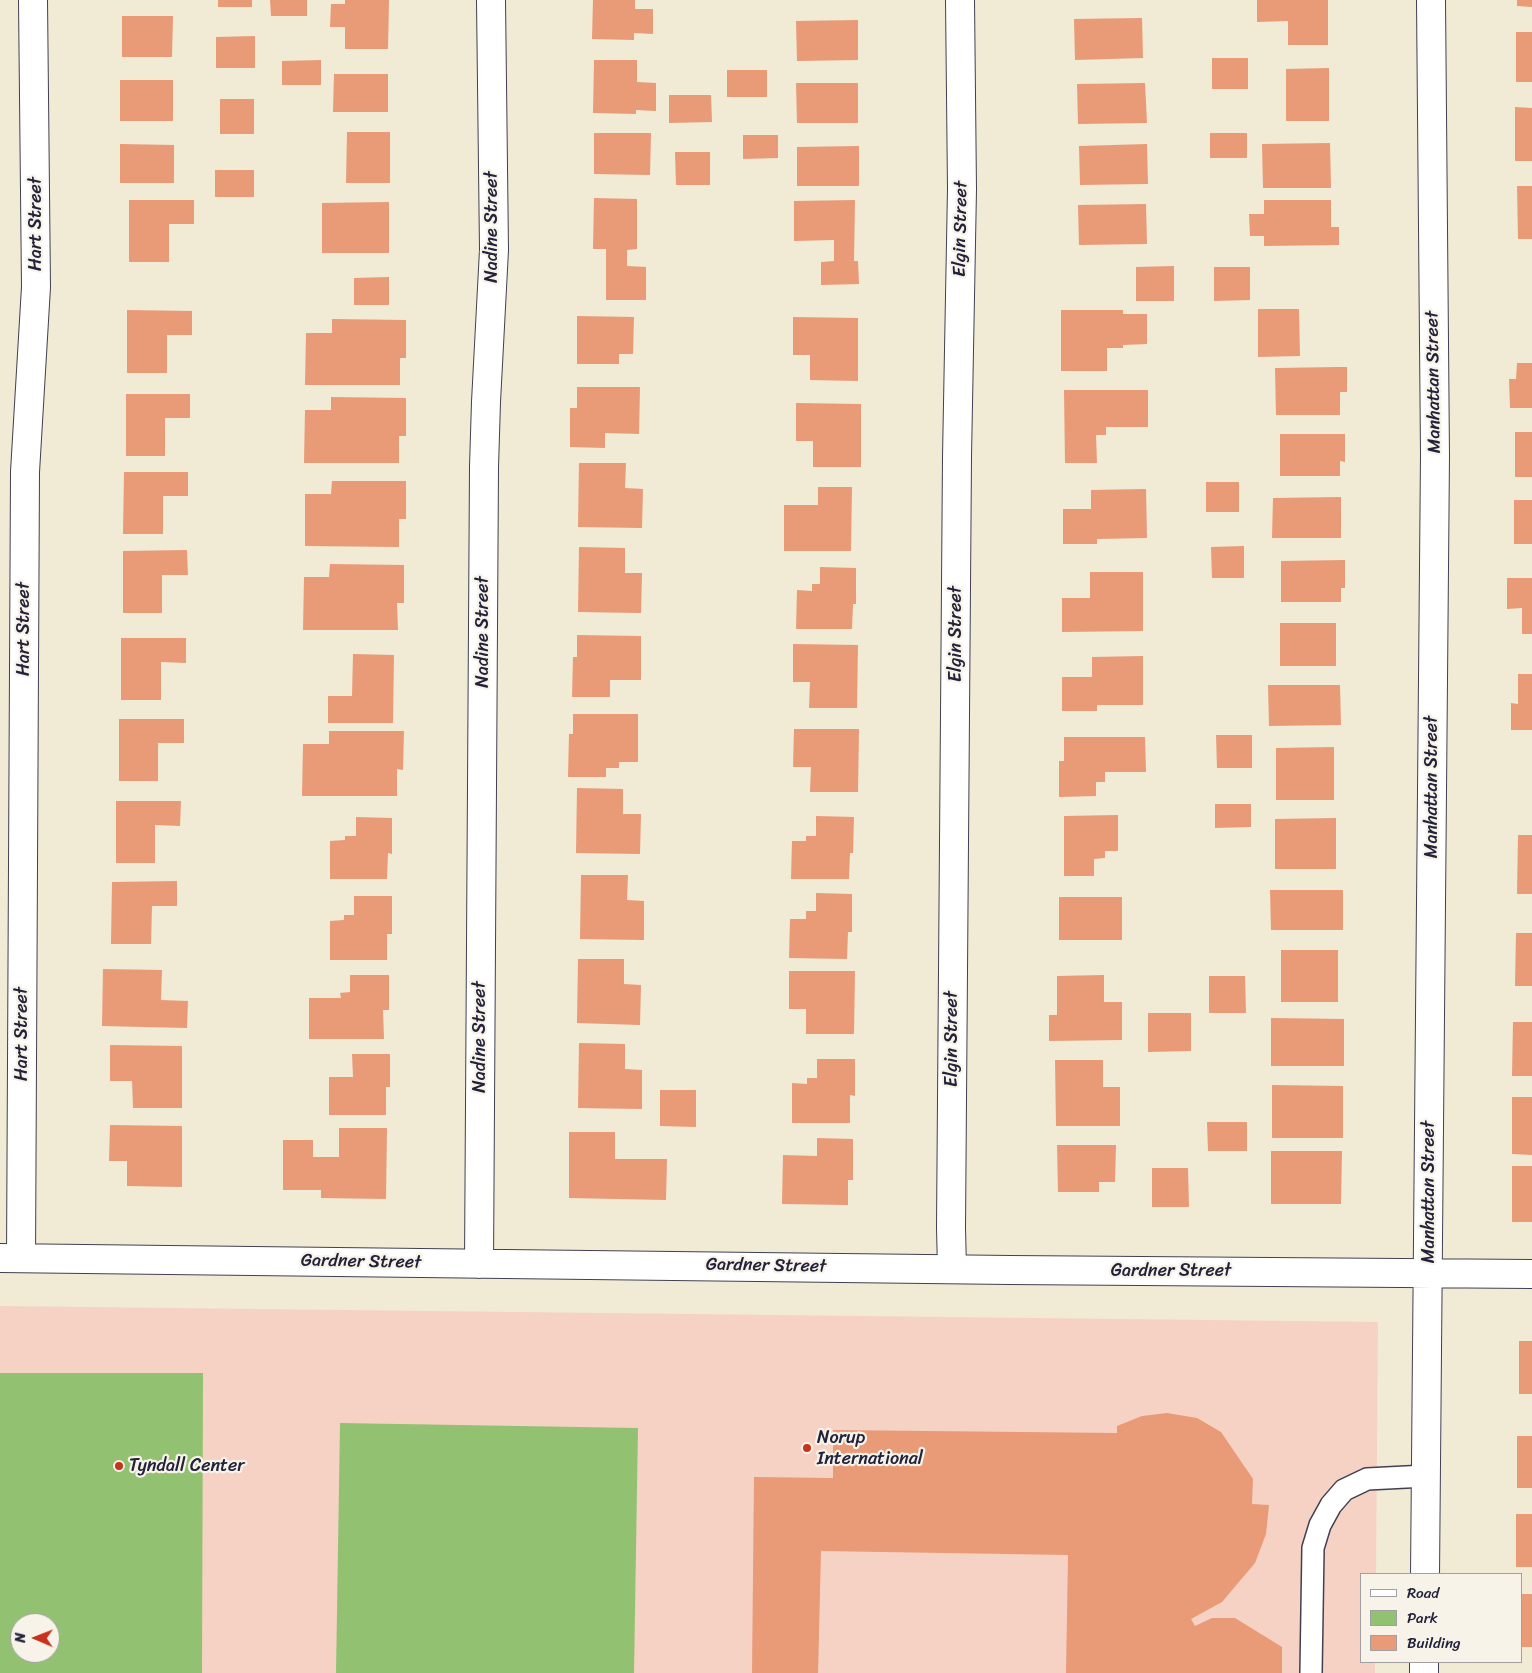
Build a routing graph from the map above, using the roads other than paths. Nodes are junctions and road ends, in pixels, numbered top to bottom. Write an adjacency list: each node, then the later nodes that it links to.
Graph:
1 (33, 0): 5 (street, Hart Street)
2 (491, 0): 6 (street, Nadine Street)
3 (960, 0): 7 (street, Elgin Street)
4 (1431, 0): 8 (street, Manhattan Street)
5 (11, 1258): 6 (street, Gardner Street)
6 (479, 1264): 7 (street, Gardner Street)
7 (952, 1268): 8 (street, Gardner Street)
8 (1428, 1273): 9 (street, Gardner Street); 10 (street, Manhattan Street)
9 (1532, 1274)
10 (1426, 1476): 11 (street, Manhattan Street); 12 (lane)
11 (1425, 1573)
12 (1311, 1673)

